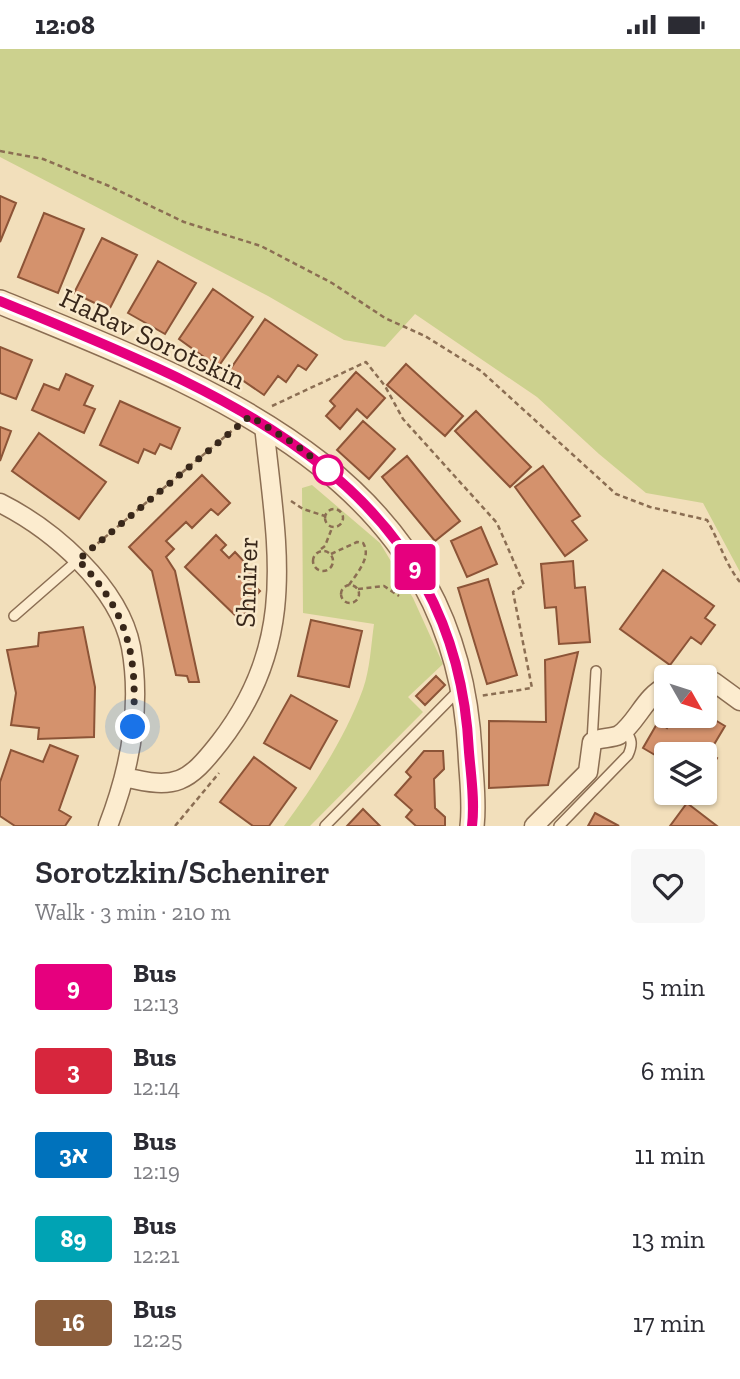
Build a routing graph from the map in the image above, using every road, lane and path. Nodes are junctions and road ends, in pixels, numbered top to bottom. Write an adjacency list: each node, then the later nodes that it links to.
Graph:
1 (0, 151): 11 (path)
2 (0, 302): 3 (street, HaRav Sorotskin)
3 (257, 420): 4 (street, Shnirer); 10 (path); 18 (street, HaRav Sorotskin); 18 (path)
4 (271, 496): 6 (path); 23 (street, Shnirer)
5 (0, 503): 10 (street)
6 (325, 516): 7 (path); 7 (path)
7 (332, 528): 8 (path)
8 (318, 552): 9 (path); 9 (path)
9 (331, 554): 12 (path)
10 (78, 560): 15 (lane); 23 (street)
11 (740, 582)
12 (349, 585): 13 (path); 13 (path)
13 (358, 589): 14 (path)
14 (399, 596)
15 (14, 616)
16 (596, 671): 22 (lane)
17 (718, 685): 20 (street)
18 (464, 692): 25 (lane); 26 (street, HaRav Sorotskin)
19 (654, 695): 21 (street)
20 (740, 701)
21 (624, 728): 22 (street); 28 (lane)
22 (592, 742): 27 (street)
23 (125, 776): 24 (street)
24 (108, 826)
25 (325, 826)
26 (472, 826)
27 (534, 826)
28 (559, 826)

